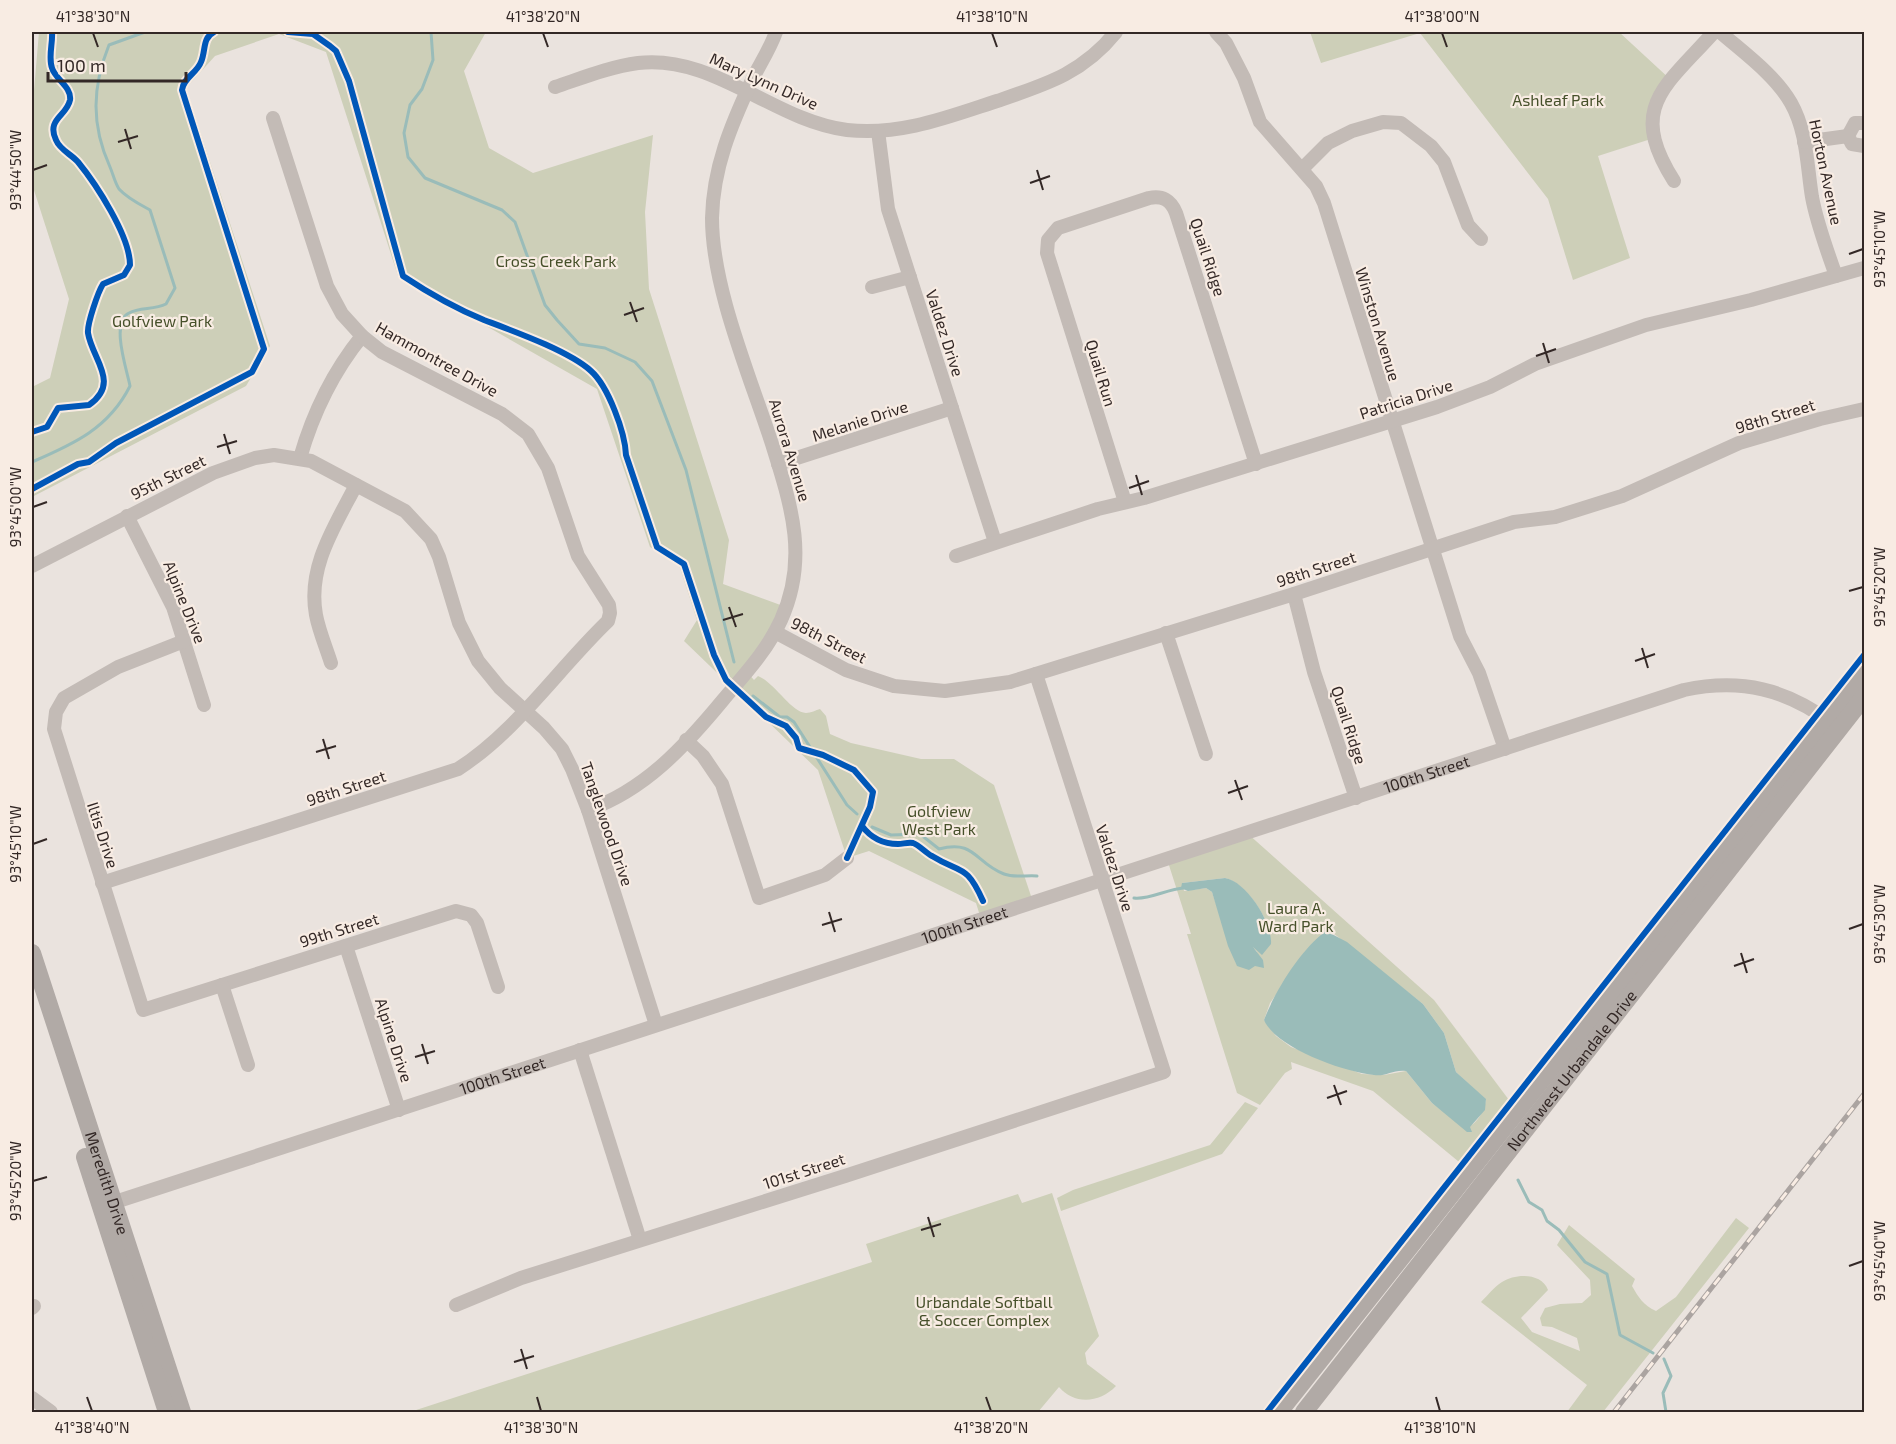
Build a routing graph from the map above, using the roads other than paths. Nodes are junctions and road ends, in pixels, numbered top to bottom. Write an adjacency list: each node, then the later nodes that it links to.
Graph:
1 (776, 32): 7 (street, Aurora Avenue)
2 (1116, 32): 10 (street, Mary Lynn Drive)
3 (1216, 32): 14 (street, Winston Avenue)
4 (1714, 32): 15 (street)
5 (1720, 32): 12 (street, Horton Avenue)
6 (555, 87): 7 (street, Mary Lynn Drive)
7 (746, 93): 10 (street, Mary Lynn Drive); 27 (street, Aurora Avenue)
8 (273, 118): 22 (street, Hammontree Drive)
9 (1864, 123): 11 (street)
10 (878, 131): 20 (street, Valdez Drive)
11 (1848, 136): 12 (street); 13 (street)
12 (1804, 142): 19 (street, Horton Avenue)
13 (1864, 146)
14 (1302, 169): 16 (street); 25 (street, Winston Avenue)
15 (1674, 182)
16 (1481, 239)
17 (1047, 253): 28 (street, Quail Ridge); 30 (street, Quail Run)
18 (1864, 268): 19 (street, Patricia Drive)
19 (1836, 276): 25 (street, Patricia Drive)
20 (910, 277): 21 (street); 23 (street, Valdez Drive)
21 (872, 287)
22 (362, 336): 26 (street); 37 (street, Hammontree Drive)
23 (952, 408): 27 (street, Melanie Drive); 32 (street, Valdez Drive)
24 (1864, 409): 33 (street, 98th Street)
25 (1391, 422): 28 (street, Patricia Drive); 33 (street, Winston Avenue)
26 (300, 458): 29 (street, Tanglewood Drive); 31 (street, 95th Street)
27 (778, 464): 38 (street, Aurora Avenue)
28 (1256, 464): 30 (street, Patricia Drive)
29 (356, 485): 41 (street); 46 (street, Tanglewood Drive)
30 (1125, 502): 32 (street, Patricia Drive)
31 (127, 516): 35 (street, 95th Street); 40 (street, Alpine Drive)
32 (995, 542): 34 (street, Patricia Drive)
33 (1432, 549): 36 (street, 98th Street); 49 (street, Winston Avenue)
34 (956, 556)
35 (32, 566)
36 (1294, 594): 39 (street, 98th Street); 51 (street, Quail Ridge)
37 (610, 612): 46 (street, 98th Street)
38 (775, 632): 43 (street, 98th Street); 48 (street, Aurora Avenue)
39 (1166, 633): 43 (street, 98th Street); 50 (street)
40 (184, 642): 45 (street, Alpine Drive); 55 (street, Iltis Drive)
41 (331, 663)
42 (1864, 673): 47 (main road)
43 (1036, 674): 54 (street, Valdez Drive)
44 (1864, 697): 47 (main road)
45 (204, 705)
46 (525, 711): 52 (street, Tanglewood Drive); 55 (street, 98th Street)
47 (1833, 724): 49 (street, 100th Street); 74 (main road, Northwest Urbandale Drive); 75 (main road, Northwest Urbandale Drive)
48 (686, 740): 52 (street, Aurora Avenue); 53 (street)
49 (1505, 749): 51 (street, 100th Street)
50 (1206, 754)
51 (1356, 798): 54 (street, 100th Street)
52 (588, 810): 62 (street, Tanglewood Drive)
53 (847, 858)
54 (1102, 880): 62 (street, 100th Street); 65 (street, Valdez Drive)
55 (102, 883): 61 (street, Iltis Drive)
56 (346, 946): 58 (street, 99th Street); 60 (street, 99th Street); 66 (street, Alpine Drive)
57 (32, 953): 67 (main road, Meredith Drive)
58 (222, 985): 61 (street, 99th Street); 64 (street)
59 (32, 987): 67 (main road, Meredith Drive)
60 (498, 987)
61 (143, 1010)
62 (656, 1025): 63 (street, 100th Street)
63 (580, 1050): 66 (street, 100th Street); 68 (street)
64 (248, 1065)
65 (1164, 1072): 68 (street, 101st Street)
66 (399, 1110): 67 (street, 100th Street)
67 (107, 1205): 72 (main road, Meredith Drive); 73 (main road, Meredith Drive)
68 (640, 1240): 69 (street, 101st Street)
69 (456, 1305)
70 (32, 1398): 71 (street)
71 (51, 1413)
72 (167, 1413)
73 (182, 1413)
74 (1279, 1413)
75 (1304, 1413)

